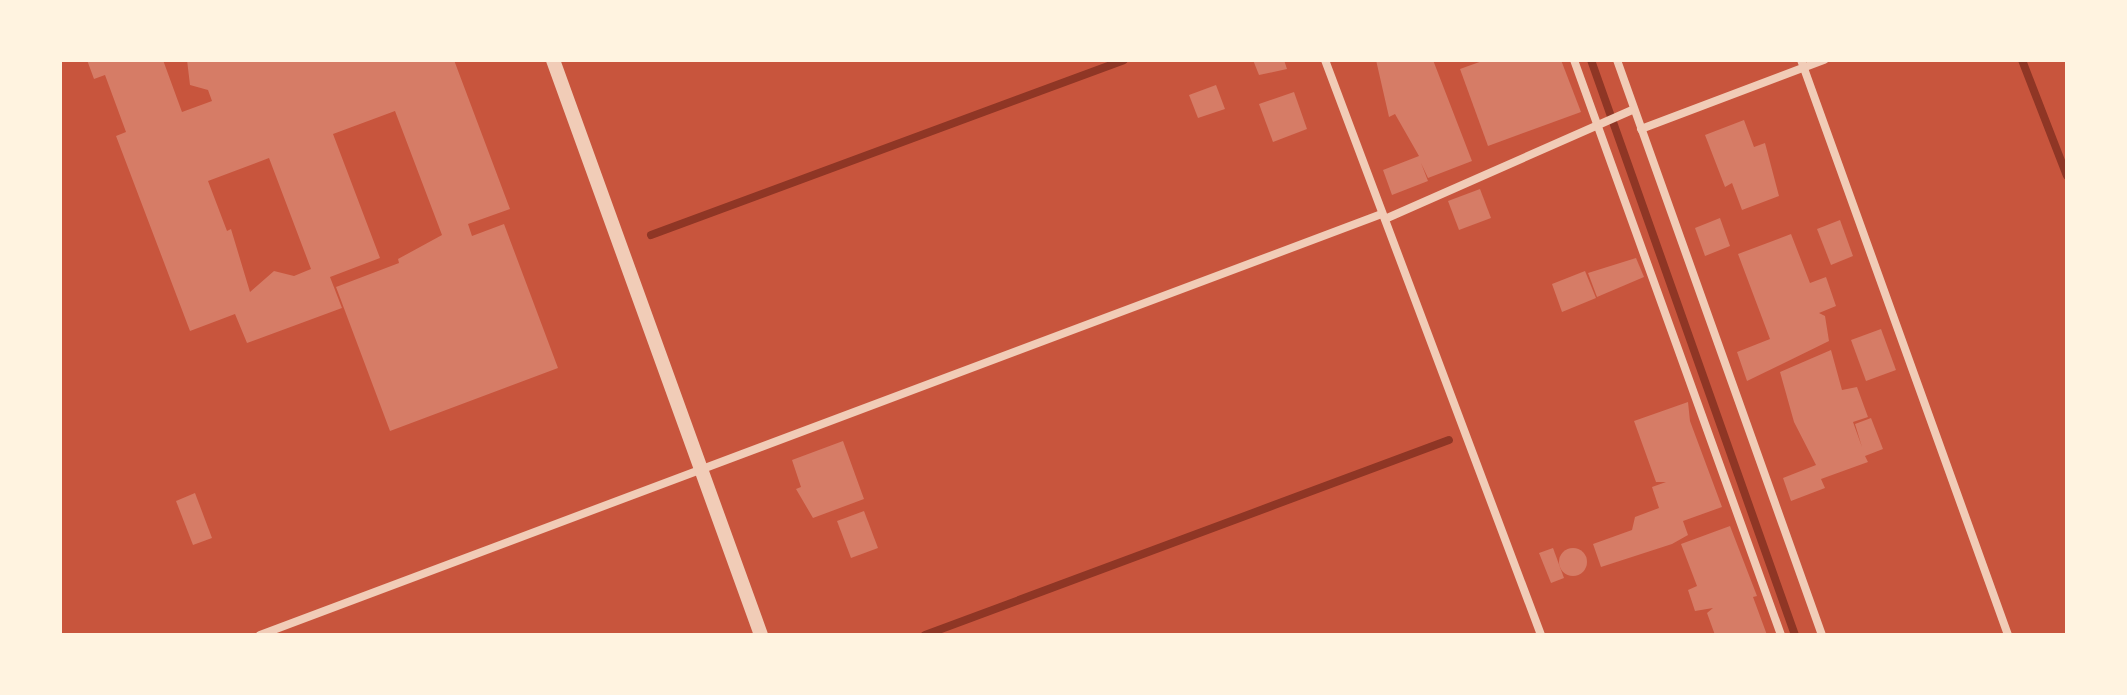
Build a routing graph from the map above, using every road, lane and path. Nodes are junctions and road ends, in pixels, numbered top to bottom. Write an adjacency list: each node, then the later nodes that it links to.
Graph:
1 (553, 60): 11 (street)
2 (1325, 60): 10 (street)
3 (1574, 60): 8 (street)
4 (1617, 60): 7 (street)
5 (1824, 60): 6 (street)
6 (1802, 64): 9 (street); 17 (street)
7 (1634, 109): 8 (street); 9 (street)
8 (1600, 124): 10 (street); 15 (street)
9 (1641, 129): 16 (street)
10 (1384, 216): 11 (street); 14 (street)
11 (699, 470): 12 (street); 13 (street)
12 (260, 635)
13 (761, 635)
14 (1541, 635)
15 (1781, 635)
16 (1822, 635)
17 (2008, 635)

